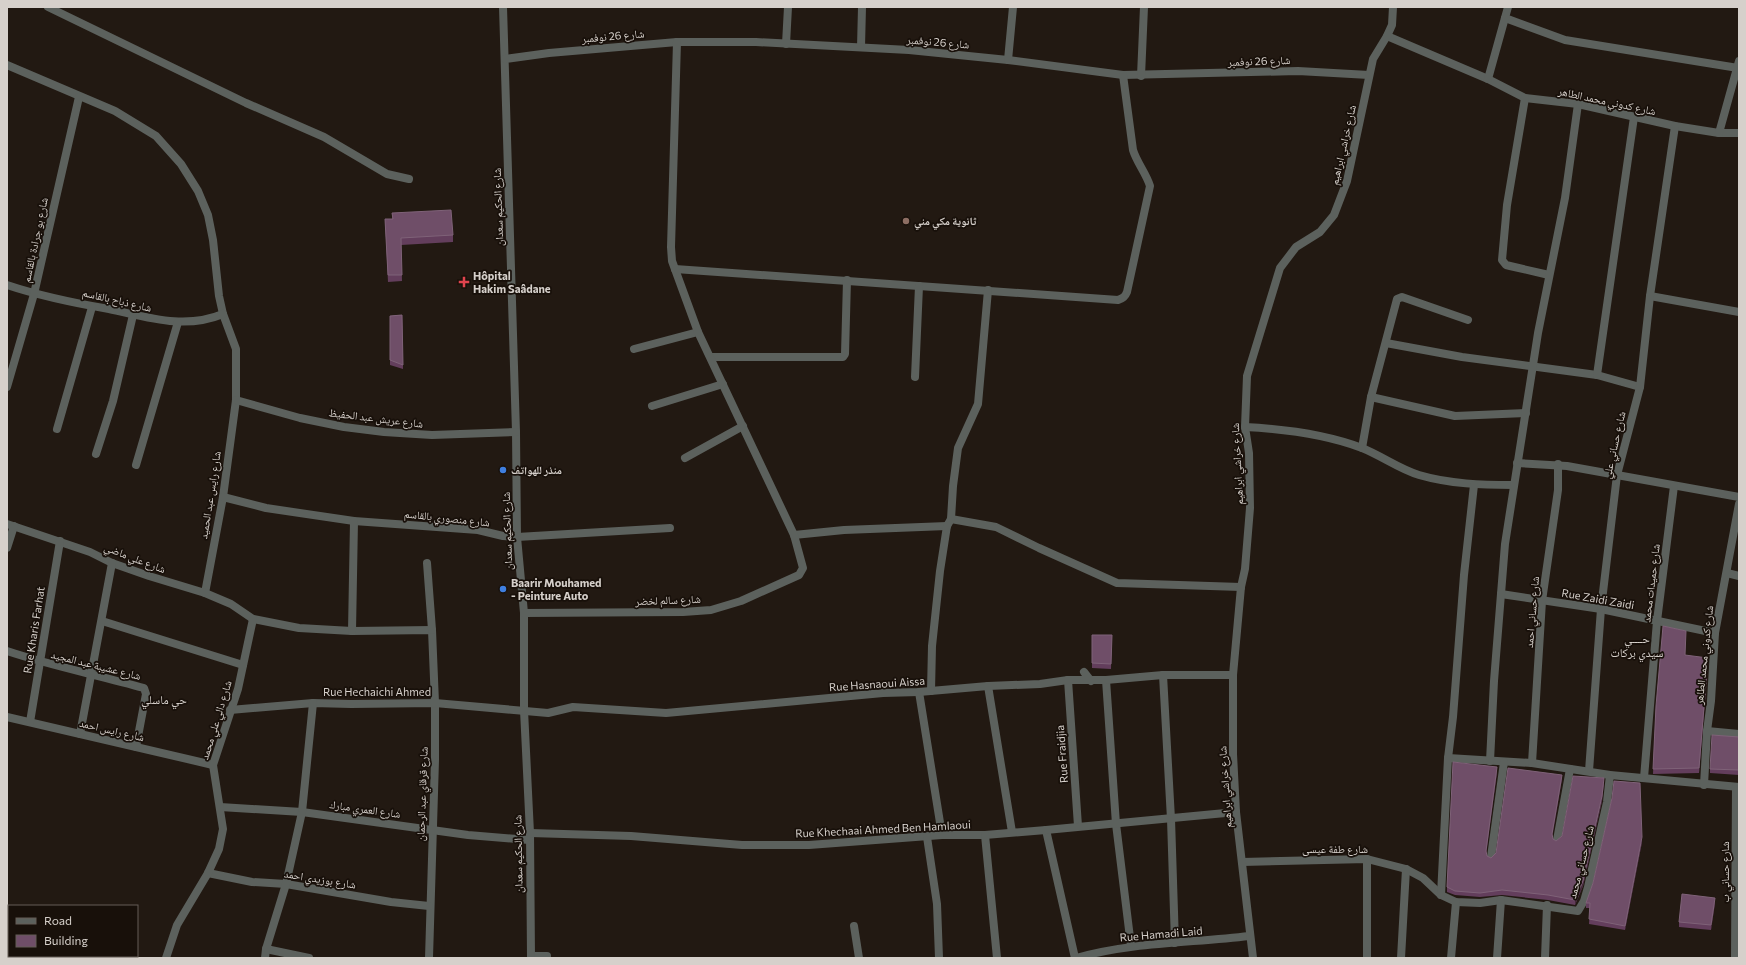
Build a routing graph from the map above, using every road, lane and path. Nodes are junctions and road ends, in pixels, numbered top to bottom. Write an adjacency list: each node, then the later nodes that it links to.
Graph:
1 (48, 7): 29 (street)
2 (503, 7): 14 (street, شارع الحكيم سعدان)
3 (788, 7): 12 (street)
4 (862, 7): 13 (street)
5 (1013, 7): 15 (street)
6 (1144, 7): 20 (street)
7 (1394, 7): 10 (street, شارع خراشي ابراهيم)
8 (1508, 7): 9 (street)
9 (1506, 18): 16 (street); 21 (street)
10 (1387, 36): 19 (street, شارع خراشي ابراهيم); 21 (street, شارع كدوني محمد الطاهر)
11 (677, 42): 12 (street, شارع 26 نوفمبر); 14 (street, شارع 26 نوفمبر); 30 (street)
12 (786, 44): 13 (street, شارع 26 نوفمبر)
13 (861, 47): 15 (street, شارع 26 نوفمبر)
14 (505, 59): 61 (street, شارع الحكيم سعدان)
15 (1008, 60): 18 (street, شارع 26 نوفمبر)
16 (1738, 64): 27 (street)
17 (7, 65): 22 (street, شارع رايس عبد الحميد)
18 (1123, 75): 20 (street, شارع 26 نوفمبر); 35 (street)
19 (1369, 75): 20 (street, شارع 26 نوفمبر); 59 (street, شارع خراشي ابراهيم)
20 (1141, 76)
21 (1488, 79): 23 (street, شارع كدوني محمد الطاهر)
22 (79, 97): 36 (street, شارع بو جرادة بالقاسم); 40 (street, شارع رايس عبد الحميد)
23 (1525, 98): 24 (street, شارع كدوني محمد الطاهر); 31 (street)
24 (1578, 104): 25 (street, شارع كدوني محمد الطاهر); 31 (street)
25 (1634, 117): 26 (street, شارع كدوني محمد الطاهر); 49 (street)
26 (1674, 126): 27 (street, شارع كدوني محمد الطاهر); 37 (street, شارع حساني علي)
27 (1719, 133): 28 (street, شارع كدوني محمد الطاهر)
28 (1739, 134)
29 (409, 179)
30 (675, 269): 32 (street); 44 (street)
31 (1549, 275): 48 (street)
32 (847, 280): 34 (street); 47 (street)
33 (7, 285): 36 (street, شارع ذباح بالقاسم)
34 (919, 286): 35 (street); 50 (street)
35 (988, 290): 76 (street)
36 (34, 294): 38 (street, شارع ذباح بالقاسم); 53 (street, شارع بو جرادة بالقاسم)
37 (1650, 296): 39 (street); 52 (street, شارع حساني علي)
38 (92, 306): 41 (street, شارع ذباح بالقاسم); 60 (street)
39 (1739, 312)
40 (223, 314): 43 (street, شارع ذباح بالقاسم); 55 (street, شارع رايس عبد الحميد)
41 (133, 316): 43 (street, شارع ذباح بالقاسم); 63 (street)
42 (1468, 320): 45 (street)
43 (178, 322): 67 (street)
44 (698, 332): 46 (street); 47 (street)
45 (1386, 343): 48 (street); 54 (street)
46 (634, 349)
47 (711, 357): 51 (street)
48 (1533, 367): 49 (street); 57 (street)
49 (1597, 374): 52 (street)
50 (915, 378)
51 (723, 384): 56 (street); 58 (street)
52 (1640, 386): 68 (street, شارع حساني علي)
53 (7, 387)
54 (1371, 397): 57 (street); 62 (street)
55 (236, 400): 61 (street, شارع عريش عبد الحفيظ); 72 (street, شارع رايس عبد الحميد)
56 (652, 406)
57 (1526, 413): 65 (street)
58 (743, 426): 64 (street); 79 (street)
59 (1245, 427): 62 (street); 87 (street, شارع خراشي ابراهيم)
60 (57, 429)
61 (516, 432): 80 (street, شارع الحكيم سعدان)
62 (1362, 448): 69 (street)
63 (96, 454)
64 (685, 458)
65 (1517, 463): 66 (street); 70 (street)
66 (1558, 464): 68 (street); 90 (street, شارع حساني احمد)
67 (136, 465)
68 (1617, 475): 71 (street); 91 (street, شارع حساني علي)
69 (1474, 485): 70 (street); 122 (street)
70 (1513, 486): 89 (street)
71 (1674, 486): 73 (street); 95 (street, شارع حميدات محمد)
72 (223, 497): 75 (street, شارع منصوري بالقاسم); 88 (street, شارع رايس عبد الحميد)
73 (1739, 497)
74 (1739, 504): 85 (street, شارع كدوني محمد الطاهر)
75 (354, 521): 80 (street, شارع منصوري بالقاسم); 97 (street)
76 (949, 523): 79 (street); 87 (street); 110 (street)
77 (10, 525): 81 (street, شارع علي ماضي); 82 (street)
78 (670, 528): 80 (street, شارع منصوري بالقاسم)
79 (794, 535): 92 (street, شارع سالم لخضر)
80 (516, 537): 92 (street, شارع الحكيم سعدان)
81 (60, 541): 83 (street, شارع علي ماضي); 100 (street, Rue Kharis Farhat)
82 (7, 548)
83 (112, 563): 88 (street, شارع علي ماضي); 94 (street)
84 (427, 563): 96 (street, شارع قرقاي عبد الرحمان)
85 (1726, 572): 86 (street); 98 (street, شارع كدوني محمد الطاهر)
86 (1739, 576)
87 (1242, 587): 105 (street, شارع خراشي ابراهيم)
88 (205, 593): 93 (street, شارع علي ماضي)
89 (1501, 594): 90 (street, Rue Zaidi Zaidi); 123 (street)
90 (1542, 601): 91 (street, Rue Zaidi Zaidi); 125 (street, شارع حساني احمد)
91 (1600, 609): 95 (street, Rue Zaidi Zaidi); 128 (street, شارع حساني علي)
92 (524, 613): 115 (street, شارع الحكيم سعدان)
93 (253, 619): 97 (street); 101 (street, شارع دالي علي محمد)
94 (102, 621): 101 (street); 103 (street)
95 (1657, 621): 98 (street, Rue Zaidi Zaidi); 130 (street, شارع حميدات محمد)
96 (432, 630): 97 (street); 113 (street, شارع قرقاي عبد الرحمان)
97 (352, 631)
98 (1716, 633): 118 (street, شارع كدوني محمد الطاهر)
99 (7, 651): 100 (street, شارع عشيبة عبد المجيد)
100 (40, 662): 103 (street, شارع عشيبة عبد المجيد); 117 (street, Rue Kharis Farhat)
101 (243, 665): 114 (street, شارع دالي علي محمد)
102 (1084, 672): 108 (street)
103 (91, 673): 119 (street); 121 (street, شارع عشيبة عبد المجيد)
104 (1163, 675): 105 (street, Rue Hasnaoui Aissa); 107 (street, Rue Hasnaoui Aissa); 136 (street)
105 (1233, 675): 135 (street, شارع خراشي ابراهيم)
106 (1068, 680): 108 (street, Rue Hasnaoui Aissa); 109 (street, Rue Hasnaoui Aissa); 138 (street, Rue Fraidjia)
107 (1106, 680): 108 (street, Rue Hasnaoui Aissa); 137 (street)
108 (1091, 681)
109 (988, 686): 110 (street, Rue Hasnaoui Aissa); 141 (street)
110 (931, 691): 111 (street, Rue Hasnaoui Aissa)
111 (920, 692): 115 (street, Rue Hasnaoui Aissa); 142 (street)
112 (314, 703): 113 (street, Rue Hechaichi Ahmed); 114 (street, Rue Hechaichi Ahmed); 134 (street)
113 (435, 703): 115 (street, Rue Hechaichi Ahmed); 139 (street, شارع قرقاي عبد الرحمان)
114 (230, 710): 126 (street, شارع دالي علي محمد)
115 (524, 710): 144 (street, شارع الحكيم سعدان)
116 (7, 717): 117 (street, شارع رايس احمد)
117 (30, 722): 119 (street, شارع رايس احمد)
118 (1706, 731): 120 (street); 131 (street, شارع كدوني محمد الطاهر)
119 (80, 734): 121 (street, شارع رايس احمد)
120 (1739, 734)
121 (136, 747): 126 (street, شارع رايس احمد)
122 (1448, 758): 123 (street); 153 (street)
123 (1490, 761): 124 (street)
124 (1504, 762): 125 (street); 147 (street)
125 (1532, 763): 127 (street)
126 (213, 765): 133 (street, شارع دالي علي محمد)
127 (1570, 770): 128 (street); 146 (street)
128 (1589, 771): 129 (street)
129 (1610, 775): 130 (street); 157 (street, شارع حساني محمد)
130 (1644, 778): 131 (street)
131 (1704, 785): 132 (street)
132 (1737, 787): 155 (street, شارع حساني ب)
133 (220, 807): 134 (street, شارع العمري مبارك); 151 (street, شارع دالي علي محمد)
134 (302, 812): 139 (street, شارع العمري مبارك); 152 (street)
135 (1236, 812): 136 (street, Rue Khechaai Ahmed Ben Hamlaoui); 149 (street, شارع خراشي ابراهيم)
136 (1171, 819): 137 (street, Rue Khechaai Ahmed Ben Hamlaoui); 161 (street)
137 (1116, 824): 138 (street, Rue Khechaai Ahmed Ben Hamlaoui); 162 (street)
138 (1078, 826): 140 (street, Rue Khechaai Ahmed Ben Hamlaoui)
139 (432, 830): 144 (street, شارع العمري مبارك); 158 (street, شارع قرقاي عبد الرحمان)
140 (1046, 830): 141 (street, Rue Khechaai Ahmed Ben Hamlaoui); 173 (street)
141 (1012, 832): 143 (street, Rue Khechaai Ahmed Ben Hamlaoui)
142 (942, 835): 143 (street, Rue Khechaai Ahmed Ben Hamlaoui); 145 (street, Rue Khechaai Ahmed Ben Hamlaoui)
143 (985, 835): 172 (street)
144 (530, 836): 145 (street, Rue Khechaai Ahmed Ben Hamlaoui); 165 (street, شارع الحكيم سعدان)
145 (927, 837): 171 (street)
146 (1557, 840)
147 (1491, 858)
148 (1367, 859): 149 (street, شارع طفة عيسى); 150 (street, شارع طفة عيسى); 175 (street)
149 (1242, 862): 160 (street, شارع خراشي ابراهيم)
150 (1406, 869): 153 (street, شارع طفة عيسى); 176 (street)
151 (208, 873): 152 (street, شارع بوزيدي احمد); 166 (street, شارع دالي علي محمد)
152 (286, 884): 158 (street, شارع بوزيدي احمد); 163 (street)
153 (1441, 895): 156 (street, شارع حساني محمد)
154 (1501, 900): 156 (street, شارع حساني محمد); 157 (street, شارع حساني محمد); 178 (street)
155 (1737, 901): 180 (street, شارع حساني ب)
156 (1456, 902): 177 (street)
157 (1547, 905): 179 (street)
158 (429, 906): 169 (street, شارع قرقاي عبد الرحمان)
159 (854, 926): 170 (street)
160 (1249, 936): 161 (street, Rue Hamadi Laid); 174 (street, شارع خراشي ابراهيم)
161 (1175, 943): 162 (street, Rue Hamadi Laid)
162 (1131, 946): 173 (street, Rue Hamadi Laid)
163 (266, 949): 167 (street); 168 (street)
164 (547, 956): 165 (street)
165 (531, 957)
166 (166, 958)
167 (265, 958)
168 (307, 958)
169 (429, 958)
170 (859, 958)
171 (939, 958)
172 (997, 958)
173 (1075, 958)
174 (1253, 958)
175 (1367, 958)
176 (1401, 958)
177 (1451, 958)
178 (1497, 958)
179 (1545, 958)
180 (1735, 958)

